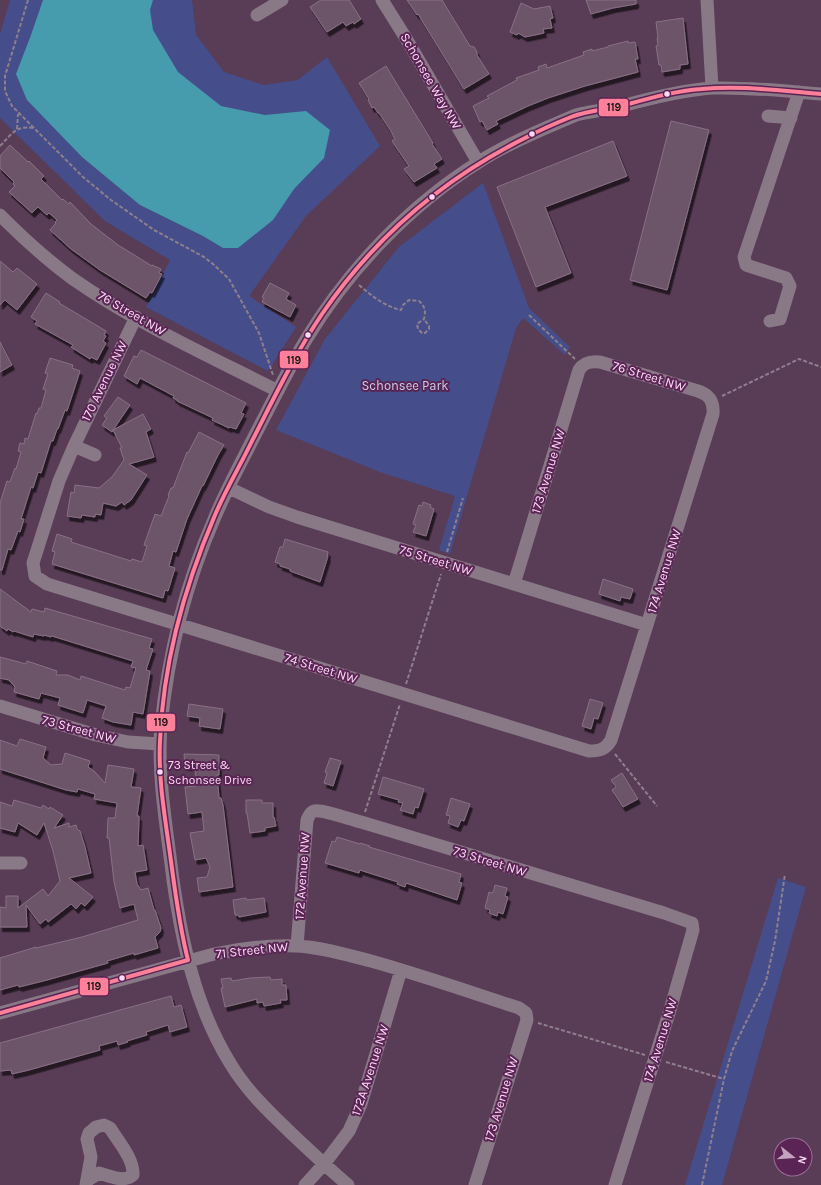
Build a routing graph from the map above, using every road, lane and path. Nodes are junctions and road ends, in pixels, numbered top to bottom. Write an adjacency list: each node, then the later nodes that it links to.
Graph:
1 (28, 0): 9 (path)
2 (282, 0): 5 (street)
3 (382, 0): 15 (street, Schonsee Way NW)
4 (707, 0): 6 (street)
5 (258, 15)
6 (712, 88): 7 (street); 15 (street)
7 (799, 92): 8 (street); 11 (street)
8 (821, 94)
9 (18, 113): 12 (path); 13 (path)
10 (768, 116): 11 (street)
11 (791, 118): 21 (street)
12 (34, 128): 13 (path); 24 (path)
13 (17, 129): 14 (path)
14 (0, 146)
15 (478, 162): 24 (street)
16 (0, 215): 19 (street, 76 Street NW)
17 (358, 284): 20 (path)
18 (529, 315): 22 (path)
19 (136, 317): 24 (street, 76 Street NW); 26 (street, 170 Avenue NW)
20 (424, 318): 20 (path)
21 (770, 321)
22 (585, 364): 25 (street, 76 Street NW); 32 (street, 173 Avenue NW)
23 (821, 368): 25 (path)
24 (278, 391): 28 (street)
25 (710, 398): 34 (street, 174 Avenue NW)
26 (74, 446): 27 (street); 31 (street, 170 Avenue NW)
27 (95, 455)
28 (229, 488): 30 (street, 75 Street NW); 33 (street)
29 (463, 498): 30 (path)
30 (444, 562): 32 (street, 75 Street NW); 35 (path)
31 (35, 576): 33 (street, 74 Street NW)
32 (514, 584): 34 (street, 75 Street NW)
33 (178, 625): 35 (street, 74 Street NW); 37 (street)
34 (647, 625): 38 (street, 174 Avenue NW)
35 (403, 694): 38 (street, 74 Street NW); 41 (path)
36 (0, 706): 37 (street, 73 Street NW)
37 (160, 744): 47 (street)
38 (608, 745): 39 (path)
39 (657, 806)
40 (315, 810): 41 (street, 73 Street NW); 46 (street, 172 Avenue NW)
41 (361, 822): 45 (street, 73 Street NW)
42 (0, 863): 43 (street)
43 (21, 863)
44 (785, 874): 52 (path)
45 (664, 913): 51 (street, 174 Avenue NW)
46 (298, 946): 47 (street, 71 Street NW); 48 (street, 71 Street NW)
47 (188, 960): 49 (street, 71 Street NW); 53 (street)
48 (401, 970): 50 (street, 71 Street NW); 53 (street, 172A Avenue NW)
49 (0, 1013)
50 (526, 1016): 51 (path); 57 (street, 173 Avenue NW)
51 (655, 1058): 52 (path); 58 (street, 174 Avenue NW)
52 (724, 1079): 59 (path)
53 (324, 1164): 55 (street, 172A Avenue NW); 56 (street)
54 (87, 1182): 54 (street)
55 (305, 1185)
56 (348, 1185)
57 (475, 1185)
58 (615, 1185)
59 (702, 1185)

